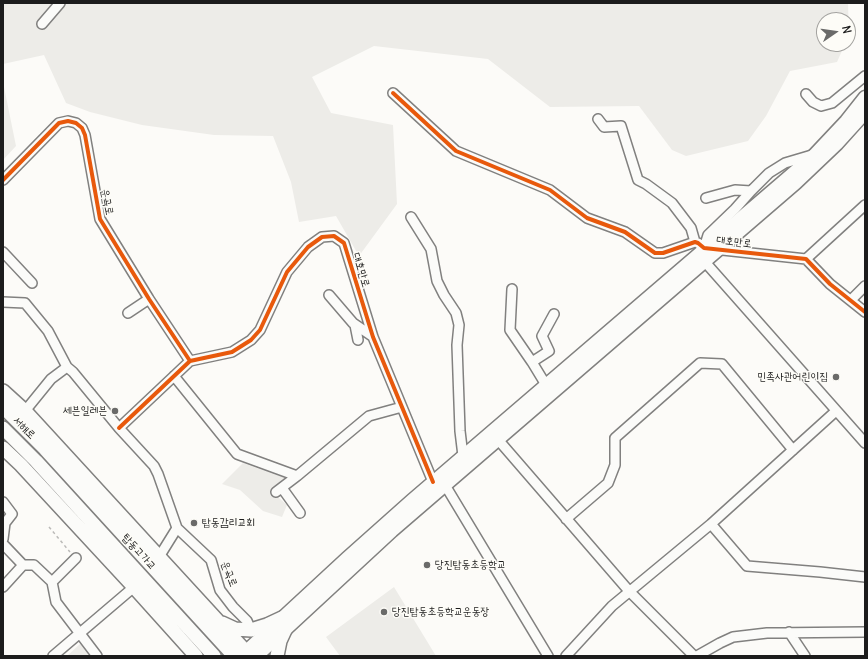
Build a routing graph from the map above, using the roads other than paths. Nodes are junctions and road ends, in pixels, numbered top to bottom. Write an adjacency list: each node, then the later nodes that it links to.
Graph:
1 (60, 3): 2 (street)
2 (42, 24)
3 (865, 76): 5 (street)
4 (393, 92): 15 (street, 대호만로)
5 (806, 94)
6 (865, 97): 9 (main road, 대호만로)
7 (865, 113): 16 (main road, 대호만로)
8 (598, 119): 15 (street)
9 (814, 155): 11 (street, 대호만로); 15 (main road, 대호만로)
10 (3, 180): 24 (street, 운곡로)
11 (751, 191): 12 (street); 15 (street, 대호만로)
12 (706, 198)
13 (865, 205): 18 (street)
14 (411, 217): 49 (street)
15 (699, 244): 16 (street, 대호만로); 37 (main road)
16 (719, 250): 18 (street, 대호만로); 19 (main road, 대호만로)
17 (3, 252): 20 (street)
18 (806, 259): 25 (street)
19 (705, 262): 41 (street); 44 (main road, 대호만로)
20 (32, 283)
21 (865, 286): 25 (street)
22 (512, 289): 34 (street)
23 (329, 295): 30 (street)
24 (149, 299): 28 (street); 33 (street, 운곡로)
25 (851, 300): 27 (street)
26 (3, 302): 35 (street, 운곡로)
27 (865, 312)
28 (128, 313)
29 (554, 314): 34 (street)
30 (356, 325): 31 (street); 32 (street)
31 (372, 336): 33 (street, 대호만로); 39 (street, 대호만로)
32 (358, 340)
33 (190, 361): 36 (street)
34 (532, 362): 37 (street)
35 (67, 367): 40 (street); 43 (street, 운곡로)
36 (174, 376): 43 (street); 51 (street)
37 (546, 385): 44 (main road)
38 (5, 396): 40 (highway); 47 (highway, 서해로)
39 (402, 407): 51 (street); 52 (street, 대호만로)
40 (24, 411): 61 (highway)
41 (836, 411): 45 (street); 48 (street)
42 (3, 428): 50 (highway, 서해로)
43 (119, 428): 58 (street, 운곡로)
44 (495, 436): 49 (main road); 53 (main road); 56 (street)
45 (865, 443)
46 (3, 448): 67 (highway)
47 (45, 449): 76 (highway, 탑동고가교)
48 (793, 450): 56 (street); 57 (street)
49 (463, 456): 52 (main road)
50 (36, 461): 79 (highway, 탑동고가교)
51 (297, 476): 55 (street)
52 (433, 482): 70 (main road)
53 (445, 485): 70 (main road); 81 (street)
54 (3, 502): 59 (street)
55 (300, 513)
56 (566, 519): 68 (street)
57 (711, 524): 64 (street); 68 (street)
58 (177, 528): 61 (street); 71 (street, 운곡로)
59 (3, 539)
60 (3, 544): 63 (street)
61 (159, 557): 69 (highway)
62 (76, 558): 65 (street)
63 (23, 565): 65 (street); 66 (street)
64 (865, 577)
65 (52, 582): 74 (street)
66 (3, 587)
67 (134, 587): 74 (street); 75 (highway)
68 (629, 591): 82 (street); 83 (street)
69 (211, 614): 71 (highway); 76 (highway)
70 (284, 623): 71 (highway); 76 (main road); 80 (highway)
71 (251, 630)
72 (789, 632): 73 (street); 83 (street); 84 (street)
73 (865, 632)
74 (79, 634): 77 (street); 78 (street)
75 (192, 653)
76 (246, 655)
77 (53, 656)
78 (97, 656)
79 (214, 656)
80 (277, 656)
81 (548, 656)
82 (566, 656)
83 (696, 656)
84 (805, 656)

